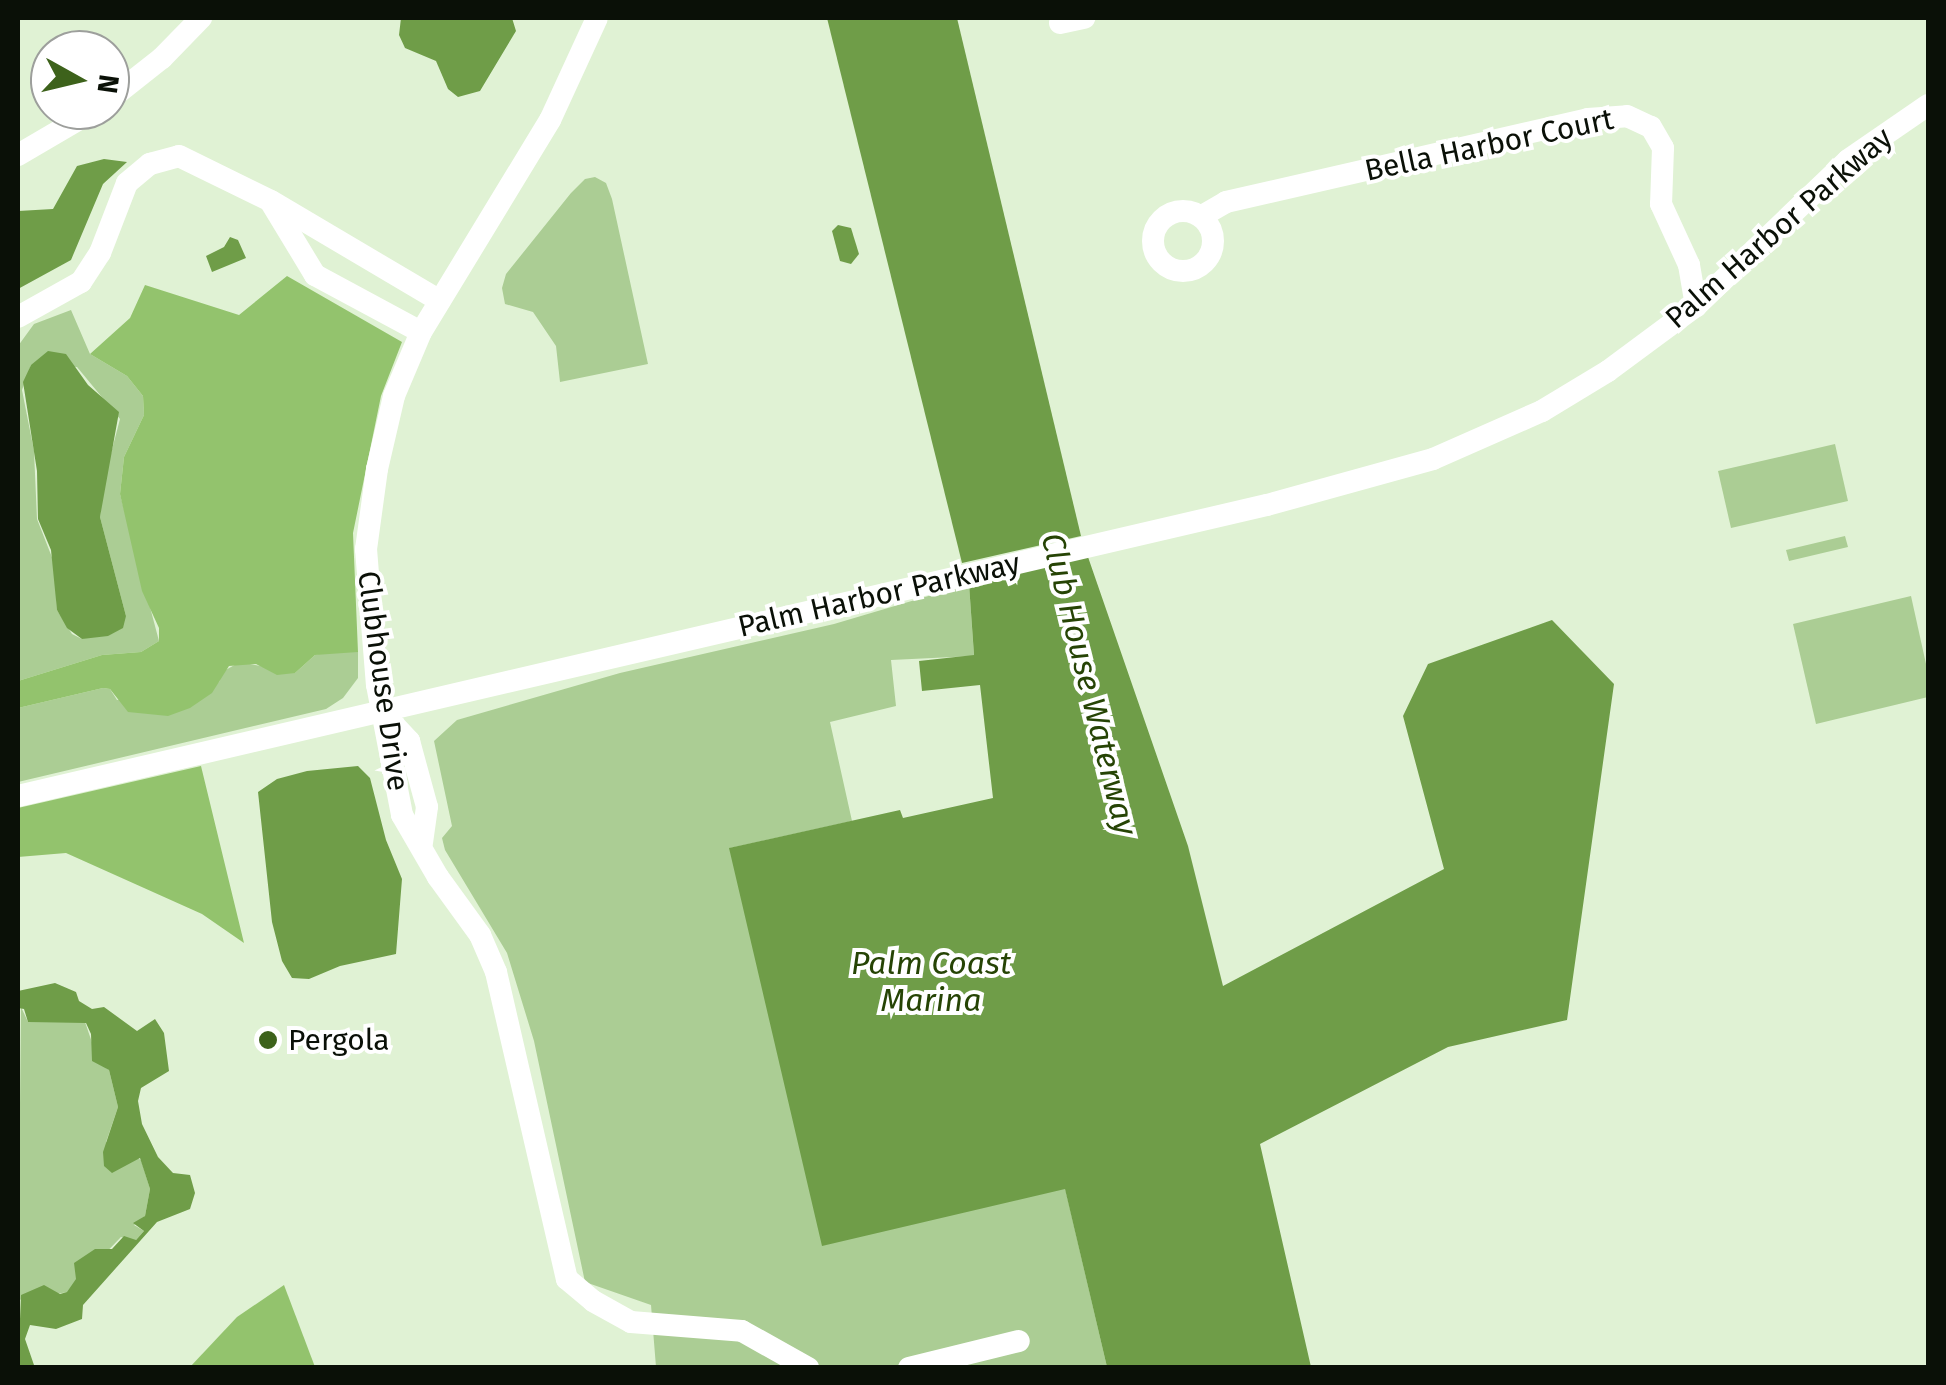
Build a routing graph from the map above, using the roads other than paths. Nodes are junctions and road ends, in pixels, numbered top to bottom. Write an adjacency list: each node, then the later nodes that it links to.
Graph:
1 (200, 18): 5 (street)
2 (597, 18): 11 (street, Clubhouse Drive)
3 (1084, 18): 4 (street)
4 (1060, 23)
5 (130, 83)
6 (1928, 104): 12 (street, Palm Harbor Parkway)
7 (61, 130): 8 (street)
8 (18, 155)
9 (271, 202): 11 (street); 13 (street); 14 (street)
10 (1202, 216): 12 (street, Bella Harbor Court)
11 (440, 301): 14 (street, Clubhouse Drive)
12 (1696, 306): 15 (street, Palm Harbor Parkway)
13 (18, 317)
14 (421, 332): 15 (street, Clubhouse Drive)
15 (382, 712): 16 (street, Palm Harbor Parkway); 18 (street, Clubhouse Drive)
16 (18, 796)
17 (1019, 1341): 19 (street)
18 (808, 1368)
19 (908, 1368)

